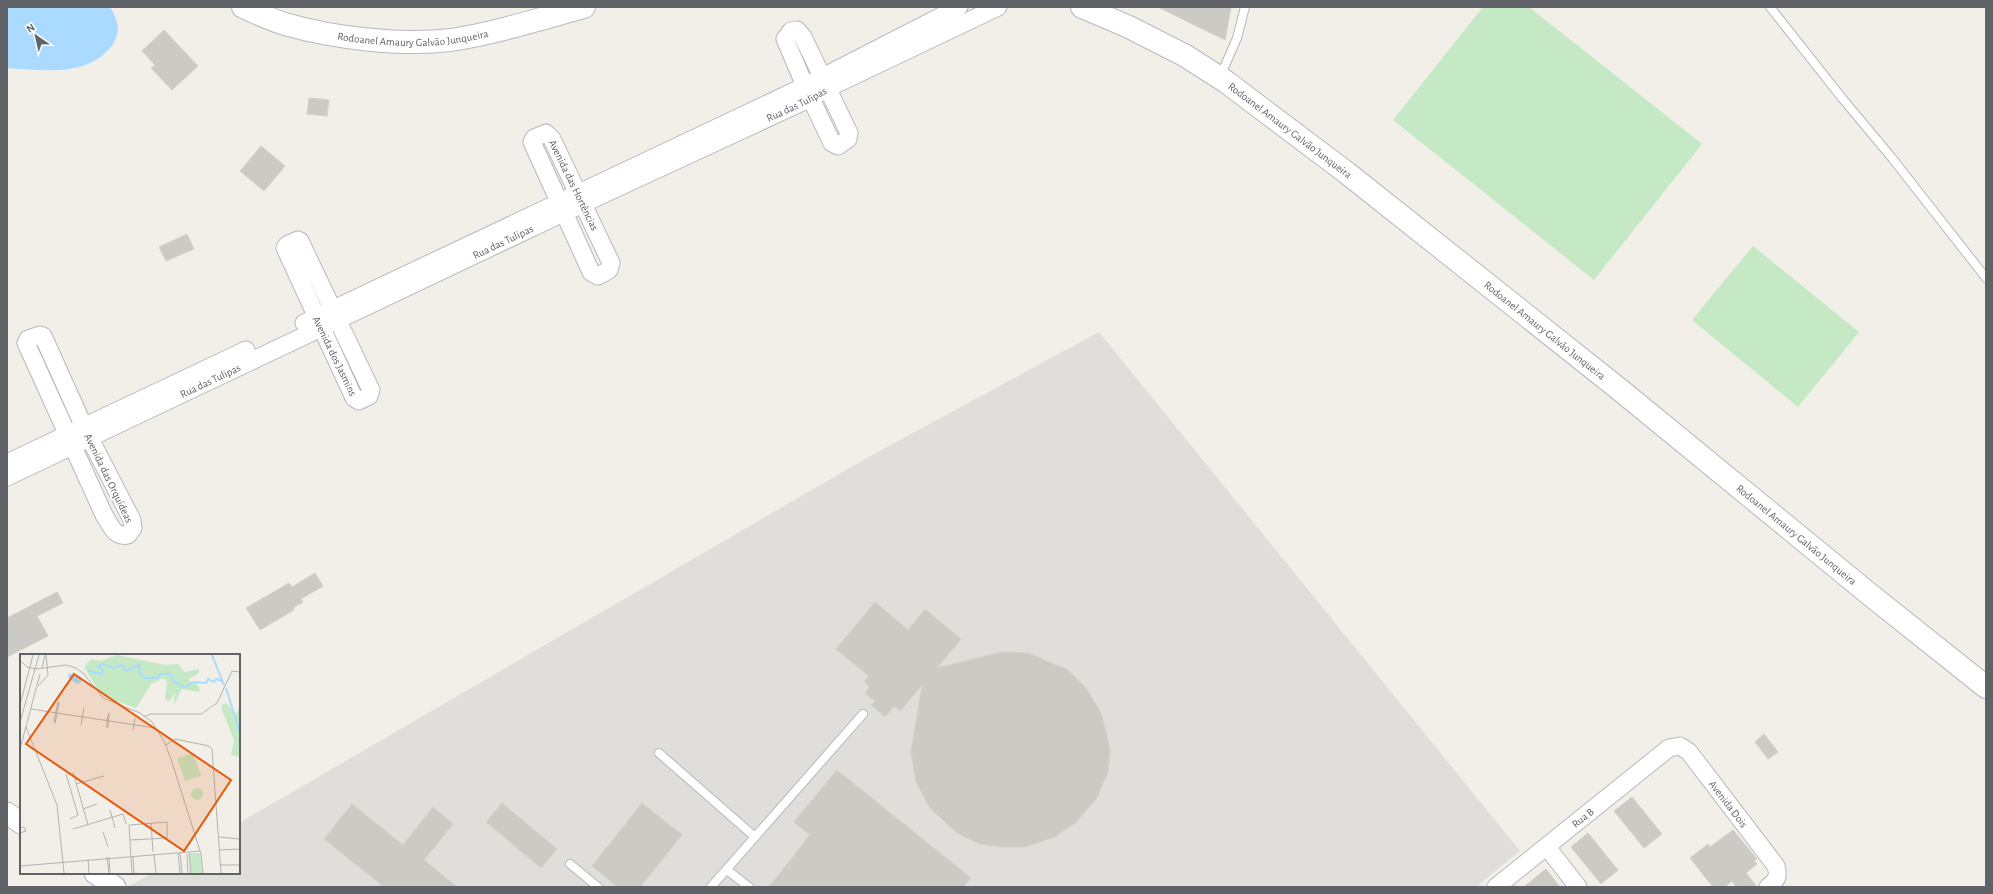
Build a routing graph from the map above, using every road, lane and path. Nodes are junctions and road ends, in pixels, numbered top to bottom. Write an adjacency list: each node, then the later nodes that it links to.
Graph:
1 (243, 7): 2 (main road, Rodoanel Amaury Galvão Junqueira)
2 (584, 7)
3 (959, 7): 9 (street, Rua das Tulipas)
4 (998, 7): 9 (street, Rua das Tulipas)
5 (1082, 7): 8 (main road, Rodoanel Amaury Galvão Junqueira)
6 (1245, 7): 8 (lane)
7 (1770, 7): 13 (lane)
8 (1220, 78): 20 (main road, Rodoanel Amaury Galvão Junqueira)
9 (825, 83): 10 (street, Rua das Tulipas); 10 (street); 10 (street)
10 (808, 92): 11 (street, Rua das Tulipas)
11 (580, 199): 12 (street, Rua das Tulipas); 12 (street, Avenida das Hortências); 12 (street, Avenida das Hortências)
12 (561, 208): 14 (street, Rua das Tulipas)
13 (1986, 278)
14 (335, 315): 15 (street, Rua das Tulipas); 15 (street, Avenida dos Jasmins); 15 (street, Avenida dos Jasmins)
15 (319, 322): 16 (street, Rua das Tulipas)
16 (87, 432): 17 (street, Rua das Tulipas); 17 (street, Avenida das Orquídeas); 17 (street, Avenida das Orquídeas)
17 (70, 440): 18 (street, Rua das Tulipas); 19 (street, Rua das Tulipas)
18 (7, 463)
19 (7, 477)
20 (1986, 686)
21 (863, 714): 26 (lane)
22 (1669, 748): 27 (street, Rua B); 31 (street, Avenida Dois)
23 (659, 754): 26 (lane)
24 (7, 813): 25 (street)
25 (20, 821)
26 (755, 837): 29 (lane)
27 (1547, 847): 36 (street, Rua B); 37 (street)
28 (570, 864): 33 (lane)
29 (727, 870): 34 (lane); 35 (lane)
30 (96, 874): 32 (street)
31 (1773, 881)
32 (115, 887)
33 (598, 887)
34 (711, 887)
35 (749, 887)
36 (1496, 887)
37 (1578, 887)

